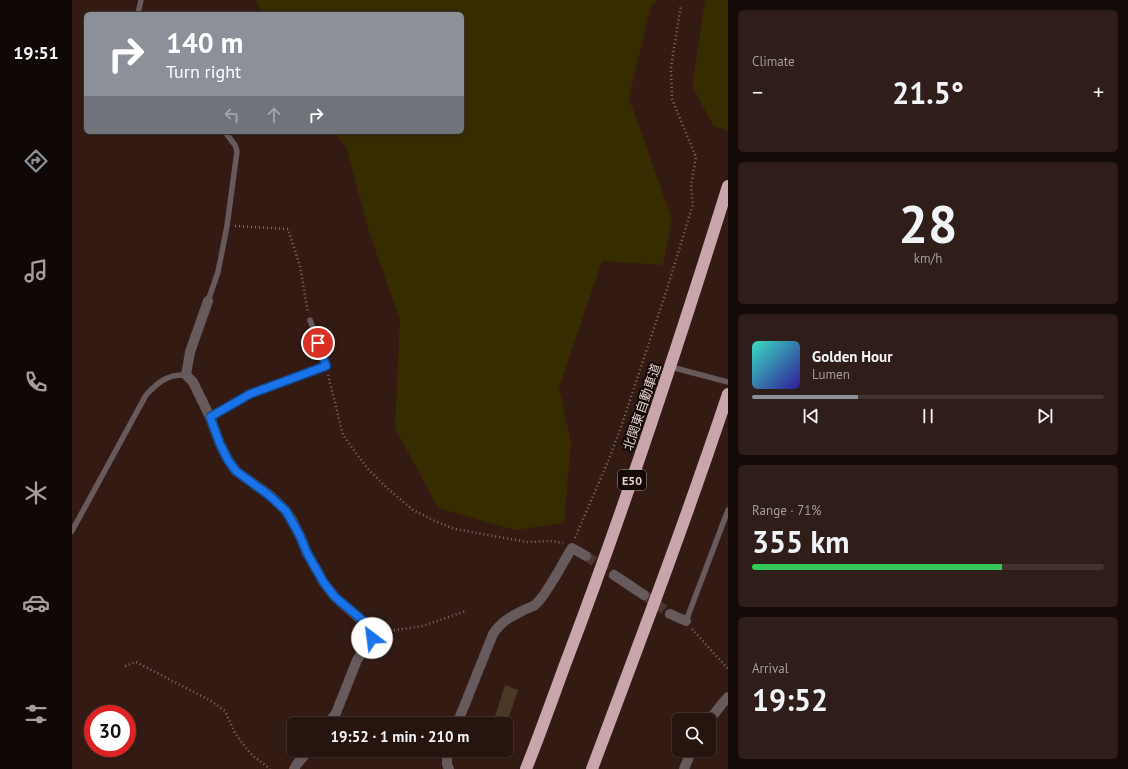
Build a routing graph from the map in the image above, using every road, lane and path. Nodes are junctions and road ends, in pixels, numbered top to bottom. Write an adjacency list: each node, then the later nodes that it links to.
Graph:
1 (141, 0): 3 (lane)
2 (681, 5): 17 (path)
3 (138, 12)
4 (227, 134): 6 (lane)
5 (728, 186): 10 (highway, 北関東自動車道 / E50)
6 (227, 226): 7 (lane); 8 (path)
7 (208, 301): 11 (street)
8 (310, 320): 9 (lane)
9 (326, 366): 14 (lane); 17 (path)
10 (671, 367): 12 (lane); 37 (highway, 北関東自動車道 / E50)
11 (186, 375): 14 (street); 16 (lane)
12 (728, 382)
13 (728, 394): 38 (highway)
14 (210, 417): 24 (street)
15 (728, 510): 23 (lane)
16 (72, 531)
17 (572, 548): 18 (street); 30 (street)
18 (586, 556)
19 (614, 575): 20 (street)
20 (644, 595)
21 (466, 611): 24 (path)
22 (670, 614): 23 (street)
23 (686, 621): 26 (path)
24 (372, 638): 29 (street)
25 (126, 666): 34 (path)
26 (728, 669)
27 (728, 696): 28 (street)
28 (715, 713)
29 (333, 717)
30 (460, 717)
31 (303, 757): 35 (street)
32 (447, 757): 36 (street)
33 (689, 757): 39 (street)
34 (270, 769)
35 (294, 769)
36 (449, 769)
37 (526, 769)
38 (592, 769)
39 (684, 769)

